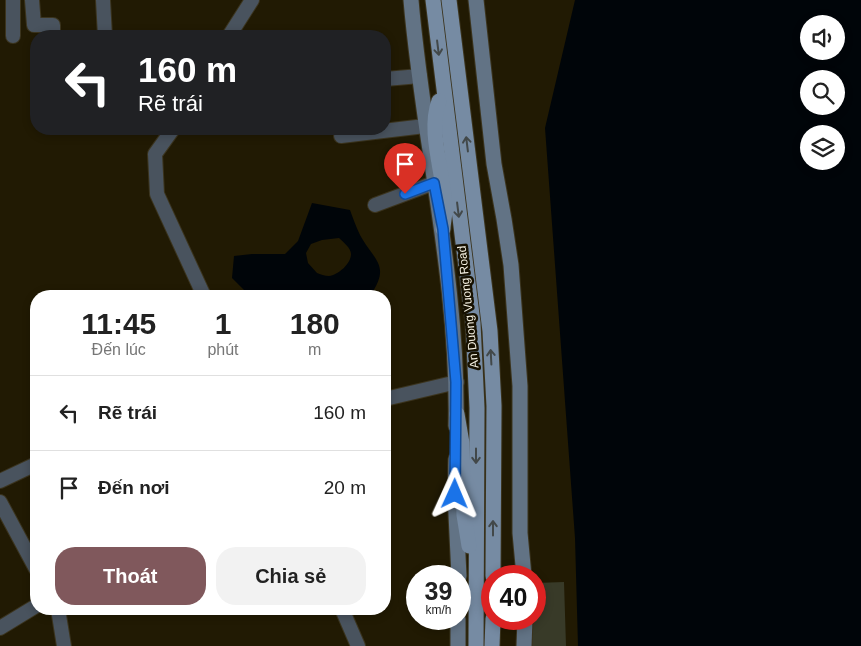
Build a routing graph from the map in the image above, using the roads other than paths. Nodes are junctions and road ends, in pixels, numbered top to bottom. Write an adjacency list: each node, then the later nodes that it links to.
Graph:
1 (13, 0): 12 (street)
2 (32, 0): 9 (street)
3 (103, 0): 10 (street)
4 (252, 0): 11 (street)
5 (411, 0): 13 (street, An Duong Vuong Road)
6 (433, 0): 15 (main road, An Duong Vuong Road, one-way to 15)
7 (449, 0): 33 (main road, An Duong Vuong Road, one-way to 7)
8 (476, 0): 34 (street)
9 (53, 30)
10 (105, 30)
11 (233, 30)
12 (12, 36)
13 (420, 76): 14 (street); 16 (street, An Duong Vuong Road)
14 (391, 78)
15 (443, 90): 23 (main road); 35 (main road, An Duong Vuong Road, one-way to 35)
16 (425, 126): 17 (street); 21 (street, An Duong Vuong Road)
17 (391, 130)
18 (169, 135): 24 (street)
19 (349, 135): 20 (street)
20 (341, 136)
21 (434, 183): 22 (street); 23 (street, An Duong Vuong Road)
22 (375, 205)
23 (443, 229): 25 (street, An Duong Vuong Road)
24 (201, 290)
25 (456, 382): 26 (street); 27 (street, An Duong Vuong Road)
26 (391, 398)
27 (457, 414): 32 (street, An Duong Vuong Road); 35 (main road)
28 (30, 467): 29 (street)
29 (0, 481)
30 (0, 502): 31 (street)
31 (30, 558)
32 (458, 565)
33 (493, 565)
34 (523, 565)
35 (475, 569): 46 (main road, An Duong Vuong Road)
36 (30, 610): 39 (street)
37 (59, 615): 43 (street)
38 (345, 615): 44 (street)
39 (0, 628)
40 (458, 630): 45 (street)
41 (492, 630): 47 (main road)
42 (525, 630): 48 (street)
43 (64, 646)
44 (358, 646)
45 (458, 646)
46 (476, 646)
47 (492, 646)
48 (524, 646)

